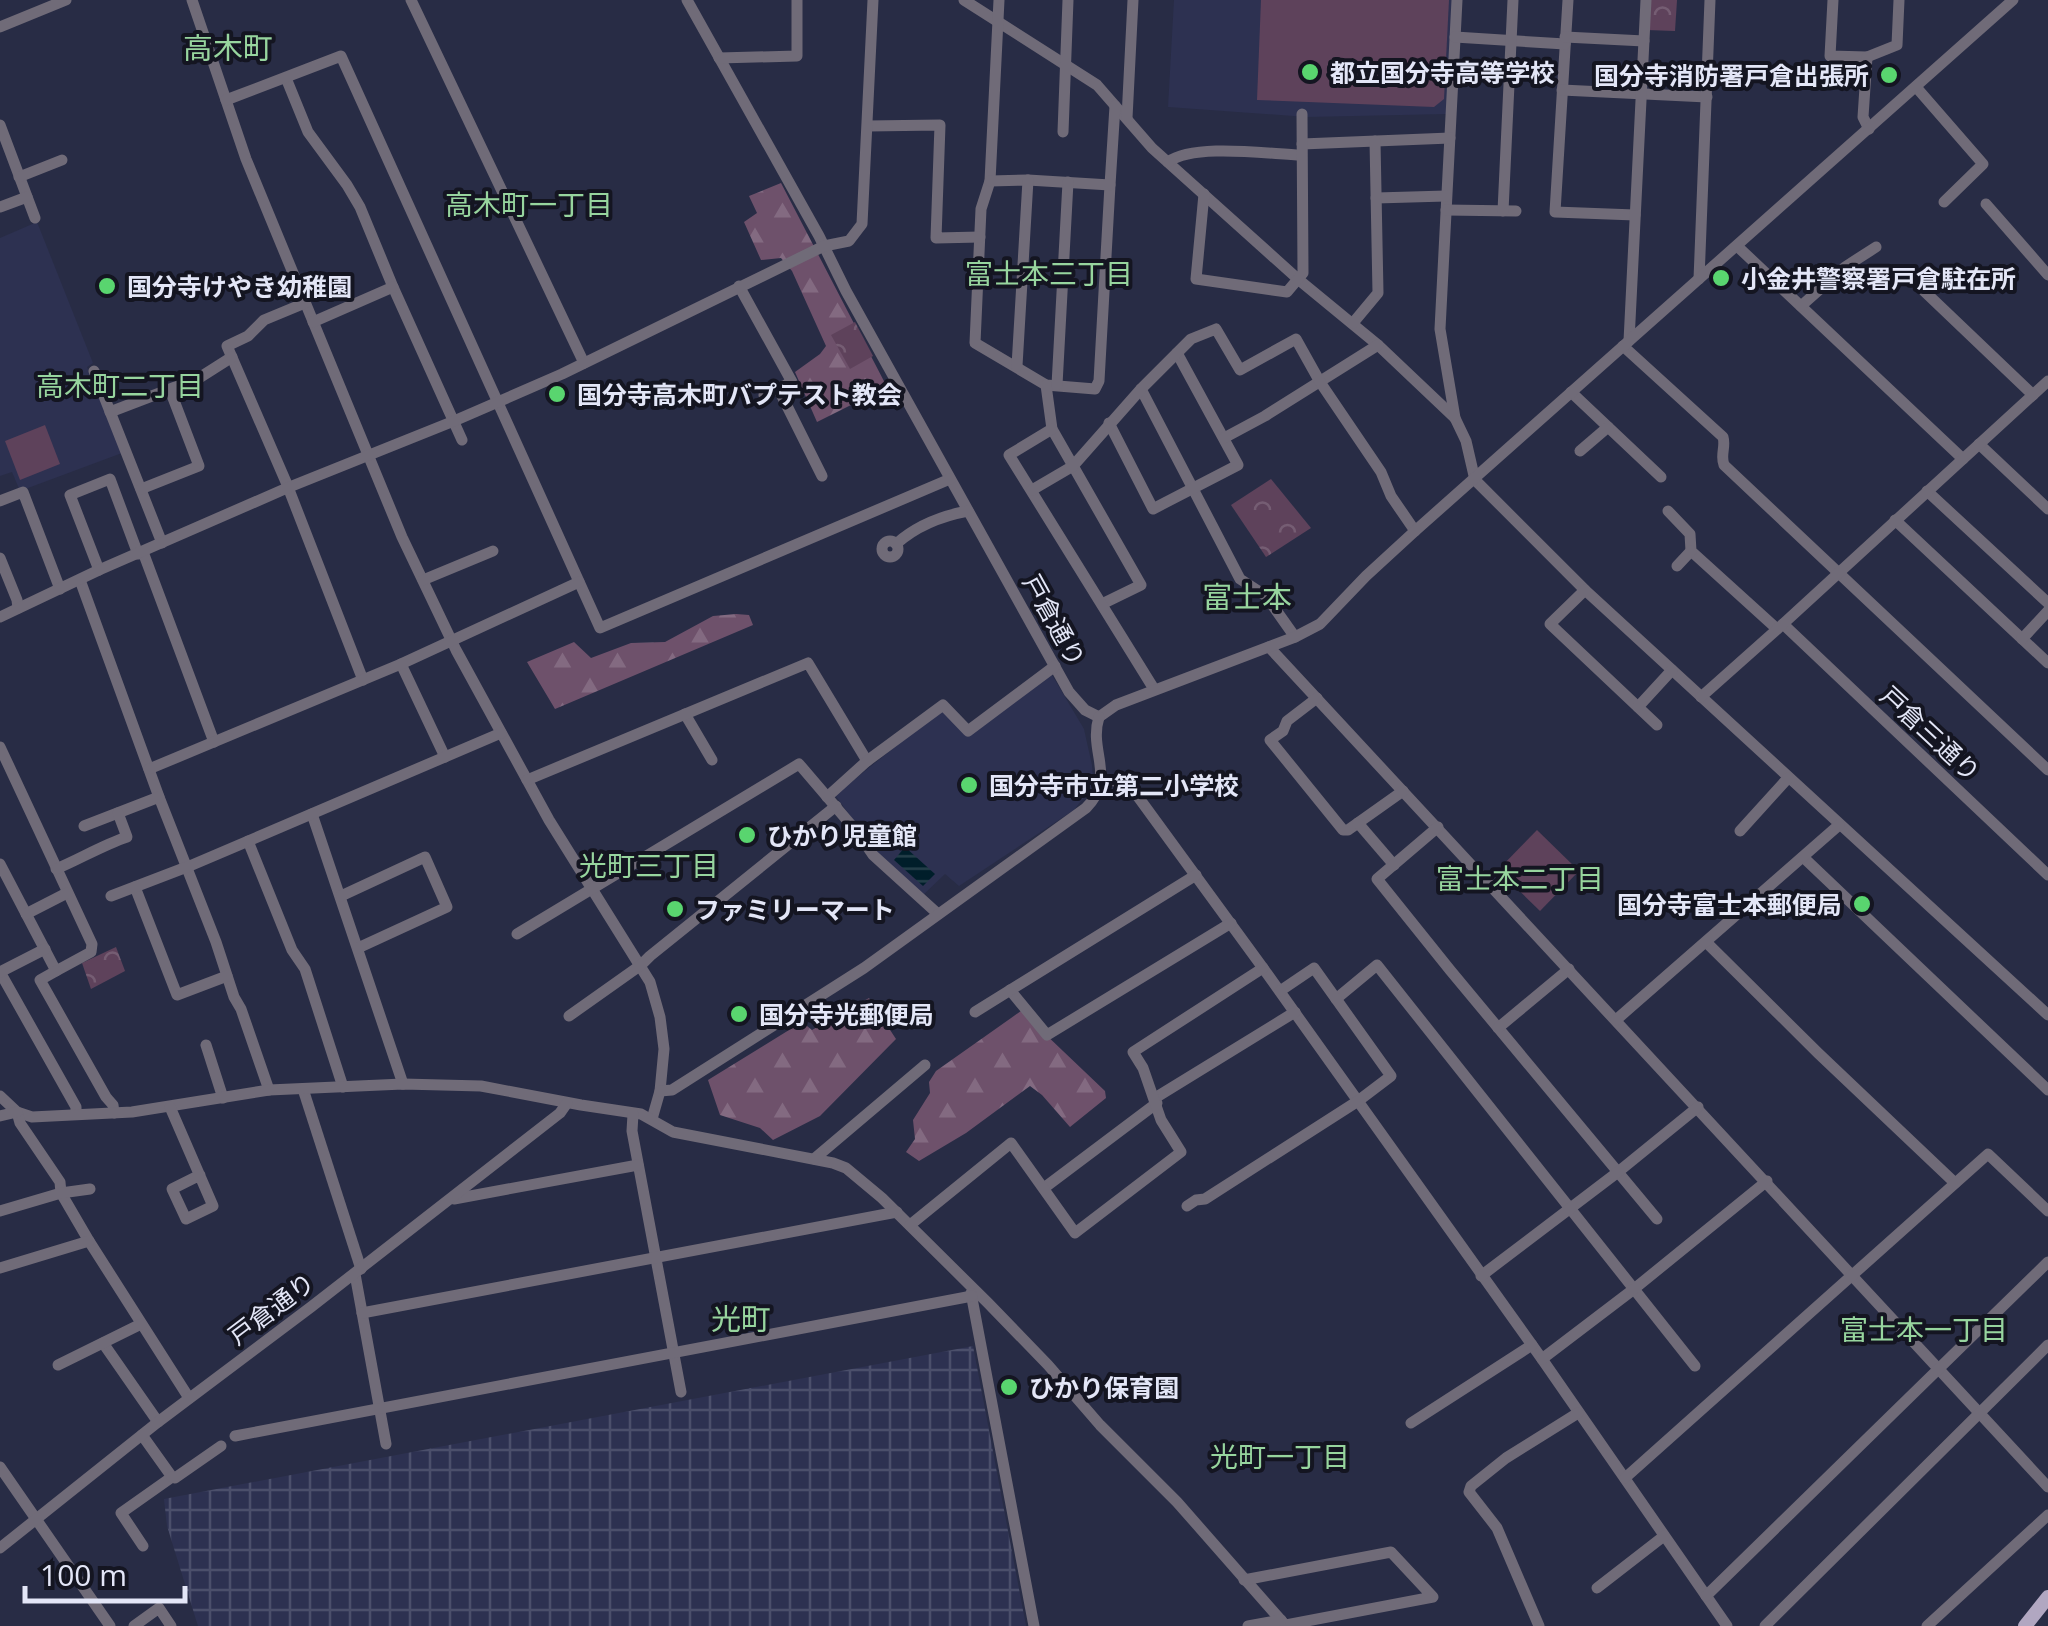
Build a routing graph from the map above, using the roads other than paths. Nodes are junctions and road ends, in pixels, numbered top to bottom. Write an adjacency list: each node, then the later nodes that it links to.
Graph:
1 (66, 0): 19 (street)
2 (192, 0): 34 (street)
3 (411, 0): 79 (street)
4 (688, 0): 27 (street, 戸倉通り)
5 (797, 0): 27 (street)
6 (873, 0): 39 (street)
7 (964, 0): 20 (street)
8 (999, 0): 20 (street)
9 (1068, 0): 28 (street)
10 (1133, 0): 37 (street)
11 (1457, 0): 22 (street)
12 (1513, 0): 23 (street)
13 (1568, 0): 24 (street)
14 (1646, 0): 25 (street)
15 (1710, 0): 33 (street)
16 (1833, 0): 26 (street)
17 (1899, 0): 26 (street)
18 (2011, 1): 30 (street)
19 (42, 4): 21 (street)
20 (998, 24): 28 (street); 49 (street)
21 (0, 27)
22 (1455, 37): 23 (street); 42 (street)
23 (1511, 40): 24 (street); 56 (street)
24 (1565, 40): 25 (street); 31 (street)
25 (1644, 41): 32 (street)
26 (1867, 56): 40 (street)
27 (720, 58): 62 (street, 戸倉通り)
28 (1066, 65): 35 (street); 41 (street)
29 (286, 78): 34 (street); 69 (street); 90 (street)
30 (1916, 87): 40 (street); 55 (street)
31 (1562, 90): 32 (street); 59 (street)
32 (1641, 94): 33 (street); 59 (street)
33 (1707, 97): 66 (street)
34 (226, 100): 71 (street)
35 (1115, 106): 37 (street); 51 (street)
36 (1302, 114): 44 (street)
37 (1127, 118): 46 (street)
38 (0, 125): 47 (street)
39 (868, 126): 61 (street); 62 (street)
40 (1869, 129): 63 (street)
41 (1063, 132)
42 (1450, 138): 43 (street); 56 (street)
43 (1374, 141): 44 (street); 54 (street)
44 (1302, 150): 46 (street); 67 (street)
45 (62, 160): 47 (street)
46 (1168, 162): 52 (street)
47 (20, 176): 53 (street)
48 (1028, 180): 49 (street); 50 (street); 80 (street)
49 (990, 181): 61 (street)
50 (1068, 182): 51 (street); 83 (street)
51 (1110, 185): 83 (street)
52 (1204, 194): 67 (street); 67 (street)
53 (27, 197): 58 (street); 60 (street)
54 (1376, 198): 56 (street); 74 (street)
55 (1944, 202)
56 (1446, 203): 92 (street)
57 (1986, 204): 65 (street)
58 (0, 207)
59 (1635, 215): 75 (street)
60 (35, 218)
61 (980, 238): 80 (street)
62 (824, 246): 68 (street); 106 (street, 戸倉通り)
63 (1737, 246): 66 (street); 72 (street)
64 (1876, 246): 72 (street)
65 (2048, 274)
66 (1699, 279): 75 (street)
67 (1299, 280): 74 (street)
68 (738, 286): 79 (street); 84 (street)
69 (393, 287): 73 (street); 93 (street)
70 (1923, 290): 88 (street)
71 (305, 304): 73 (street); 78 (street)
72 (1801, 306): 102 (street)
73 (313, 322): 101 (street)
74 (1353, 323): 76 (street)
75 (1626, 344): 87 (street); 127 (street)
76 (1378, 345): 82 (street); 92 (street)
77 (1177, 353): 82 (street); 85 (street); 97 (street)
78 (232, 357): 86 (street); 108 (street)
79 (584, 363): 90 (street)
80 (1017, 366): 83 (street)
81 (94, 371): 91 (street)
82 (1320, 382): 97 (street); 118 (street)
83 (1052, 385): 96 (street)
84 (778, 388): 89 (street); 104 (street)
85 (1140, 389): 94 (street); 109 (street)
86 (170, 390): 91 (street); 110 (street)
87 (1571, 392): 95 (street); 107 (street)
88 (2042, 392): 99 (street)
89 (764, 394)
90 (498, 403): 93 (street); 130 (street)
91 (110, 412): 110 (street)
92 (1454, 418): 107 (street)
93 (454, 421): 98 (street); 101 (street)
94 (1109, 423): 103 (street); 109 (street)
95 (1608, 427): 100 (street); 105 (street)
96 (1052, 429): 103 (street); 111 (street)
97 (1224, 438): 109 (street)
98 (462, 440)
99 (1979, 444): 102 (street); 114 (street)
100 (1580, 451)
101 (370, 455): 108 (street); 129 (street)
102 (1963, 458): 112 (street)
103 (1073, 466): 111 (street); 134 (street)
104 (822, 476)
105 (1661, 477)
106 (950, 479): 115 (street, 戸倉通り); 130 (street)
107 (1475, 480): 118 (street); 132 (street)
108 (287, 488): 119 (street); 147 (street)
109 (1192, 488): 139 (street)
110 (140, 489): 119 (street)
111 (1032, 490): 134 (street)
112 (1928, 491): 117 (street); 133 (street)
113 (0, 501): 131 (street)
114 (2048, 510)
115 (968, 511): 120 (street); 145 (street, 戸倉通り)
116 (1668, 511): 122 (street, 戸倉三通り)
117 (1895, 520): 127 (street); 140 (street)
118 (1415, 531): 139 (street)
119 (162, 543): 123 (street)
120 (896, 544)
121 (493, 551): 129 (street)
122 (1692, 551): 125 (street); 138 (street, 戸倉三通り)
123 (140, 553): 126 (street); 126 (street); 156 (street)
124 (0, 558): 135 (street)
125 (1678, 566)
126 (99, 570): 128 (street)
127 (1838, 572): 138 (street); 163 (street)
128 (80, 580): 131 (street); 161 (street)
129 (422, 580): 141 (street)
130 (578, 582): 141 (street)
131 (60, 589): 135 (street)
132 (1585, 590): 146 (street); 151 (street)
133 (2048, 603)
134 (1102, 604): 148 (street)
135 (18, 608): 137 (street)
136 (2048, 612): 140 (street)
137 (0, 617)
138 (1780, 627): 149 (street); 184 (street, 戸倉三通り)
139 (1295, 637): 142 (street)
140 (2022, 639): 143 (street)
141 (452, 641): 144 (street); 155 (street)
142 (1269, 647): 148 (street); 150 (street)
143 (2048, 663)
144 (401, 664): 147 (street); 158 (street)
145 (1055, 666): 153 (street, 戸倉通り); 160 (street)
146 (1672, 670): 149 (street); 151 (street)
147 (363, 680): 156 (street)
148 (1154, 689): 153 (street)
149 (1700, 697): 164 (street)
150 (1317, 698): 167 (street); 173 (street)
151 (1638, 707): 154 (street)
152 (685, 714): 159 (street); 160 (street); 166 (street)
153 (1099, 717): 165 (street)
154 (1657, 725)
155 (501, 733): 158 (street); 166 (street)
156 (214, 742): 161 (street)
157 (0, 747): 162 (street)
158 (445, 757): 172 (street)
159 (712, 760)
160 (867, 762): 168 (street)
161 (149, 769): 169 (street)
162 (6, 770): 183 (street)
163 (2048, 770)
164 (1788, 778): 174 (street); 177 (street)
165 (1102, 779): 185 (street); 192 (street)
166 (527, 780): 187 (street)
167 (1403, 790): 173 (street); 176 (street)
168 (827, 796): 170 (street); 187 (street)
169 (159, 797): 171 (street); 182 (street)
170 (836, 806): 192 (street); 198 (street)
171 (118, 813): 175 (street); 183 (street)
172 (312, 814): 178 (street); 190 (street)
173 (1358, 822): 181 (street)
174 (1839, 825): 179 (street); 209 (street)
175 (84, 826)
176 (1438, 827): 181 (street); 200 (street)
177 (1740, 831)
178 (248, 841): 182 (street); 216 (street)
179 (1803, 857): 195 (street); 219 (street)
180 (0, 864): 191 (street)
181 (1394, 865): 212 (street)
182 (187, 867): 186 (street); 203 (street)
183 (56, 869): 188 (street)
184 (2048, 875)
185 (1196, 876): 193 (street); 204 (street)
186 (136, 887): 189 (street); 203 (street)
187 (590, 889): 194 (street); 198 (street)
188 (67, 892): 191 (street); 201 (street)
189 (110, 896)
190 (341, 896): 196 (street); 196 (street)
191 (26, 914): 197 (street)
192 (938, 914): 220 (street)
193 (1230, 923): 199 (street); 204 (street)
194 (517, 934)
195 (1707, 943): 211 (street); 239 (street)
196 (358, 948): 215 (street)
197 (45, 949): 201 (street); 202 (street)
198 (641, 966): 210 (street); 220 (street)
199 (1263, 968): 205 (street); 223 (street)
200 (1569, 969): 211 (street); 212 (street)
201 (56, 971): 229 (street)
202 (0, 972): 230 (street)
203 (227, 976): 218 (street)
204 (1010, 990): 207 (street)
205 (1280, 991): 206 (street); 208 (street)
206 (1336, 999): 224 (street); 245 (street)
207 (975, 1012)
208 (1294, 1012): 223 (street); 224 (street)
209 (2048, 1015)
210 (568, 1016)
211 (1616, 1020): 227 (street)
212 (1498, 1028): 236 (street)
213 (206, 1045): 222 (street)
214 (925, 1065): 234 (street)
215 (403, 1084): 216 (street); 225 (street)
216 (342, 1087): 217 (street)
217 (303, 1089): 218 (street); 255 (street)
218 (269, 1090): 222 (street)
219 (2048, 1090)
220 (660, 1091): 233 (street)
221 (0, 1096): 228 (street)
222 (223, 1098): 226 (street)
223 (1156, 1100): 240 (street); 240 (street)
224 (1358, 1101): 244 (street); 257 (street)
225 (567, 1102): 231 (street); 243 (street, 戸倉通り)
226 (170, 1107): 229 (street); 237 (street)
227 (1698, 1107): 236 (street); 238 (street)
228 (17, 1112): 230 (street); 232 (street); 242 (street)
229 (114, 1113): 230 (street)
230 (76, 1114)
231 (633, 1114): 233 (street); 235 (street)
232 (0, 1116)
233 (652, 1119): 234 (street)
234 (814, 1159): 247 (street)
235 (638, 1165): 243 (street); 252 (street)
236 (1618, 1172): 245 (street); 249 (street)
237 (200, 1176)
238 (1767, 1181): 256 (street); 259 (street)
239 (1955, 1183): 248 (street); 256 (street)
240 (1044, 1188): 250 (street)
241 (90, 1189): 242 (street)
242 (61, 1194): 246 (street); 251 (street)
243 (450, 1199): 255 (street, 戸倉通り)
244 (1188, 1206)
245 (1570, 1208): 257 (street); 259 (street)
246 (0, 1211)
247 (898, 1212): 250 (street); 252 (street)
248 (2048, 1212)
249 (1657, 1219)
250 (910, 1225): 258 (street)
251 (89, 1242): 254 (street); 261 (street)
252 (655, 1258): 260 (street); 265 (street)
253 (2048, 1262): 269 (street)
254 (0, 1268)
255 (358, 1271): 260 (street); 271 (street, 戸倉通り)
256 (1852, 1274): 269 (street); 283 (street)
257 (1481, 1276): 263 (street)
258 (971, 1290): 265 (street); 290 (street); 298 (street)
259 (1634, 1290): 266 (street); 268 (street)
260 (362, 1313): 272 (street)
261 (141, 1324): 262 (street); 271 (street)
262 (103, 1343): 267 (street); 275 (street)
263 (1532, 1345): 266 (street); 276 (street)
264 (2048, 1345): 273 (street)
265 (674, 1353): 270 (street); 272 (street)
266 (1542, 1359): 274 (street)
267 (58, 1365)
268 (1694, 1366)
269 (1938, 1369): 273 (street); 292 (street)
270 (681, 1392)
271 (189, 1398): 275 (street, 戸倉通り)
272 (379, 1408): 278 (street); 279 (street)
273 (1978, 1412): 284 (street); 302 (street)
274 (1578, 1413): 283 (street); 300 (street)
275 (158, 1422): 277 (street, 戸倉通り)
276 (1411, 1423)
277 (142, 1436): 282 (street); 286 (street, 戸倉通り)
278 (235, 1436)
279 (386, 1444)
280 (221, 1446): 282 (street)
281 (0, 1467): 286 (street)
282 (172, 1476): 288 (street)
283 (1625, 1478): 287 (street)
284 (2048, 1486)
285 (2048, 1515): 303 (street)
286 (36, 1521): 289 (street, 戸倉通り); 295 (street)
287 (1664, 1536): 291 (street); 292 (street)
288 (143, 1546)
289 (0, 1548)
290 (1244, 1580): 294 (street); 294 (street)
291 (1597, 1588)
292 (1706, 1596): 301 (street)
293 (2048, 1597): 304 (main road)
294 (1284, 1624): 299 (street)
295 (110, 1626)
296 (134, 1626): 297 (street)
297 (171, 1626)
298 (1034, 1626)
299 (1248, 1626)
300 (1540, 1626)
301 (1727, 1626)
302 (1765, 1626)
303 (1927, 1626)
304 (2024, 1626)

